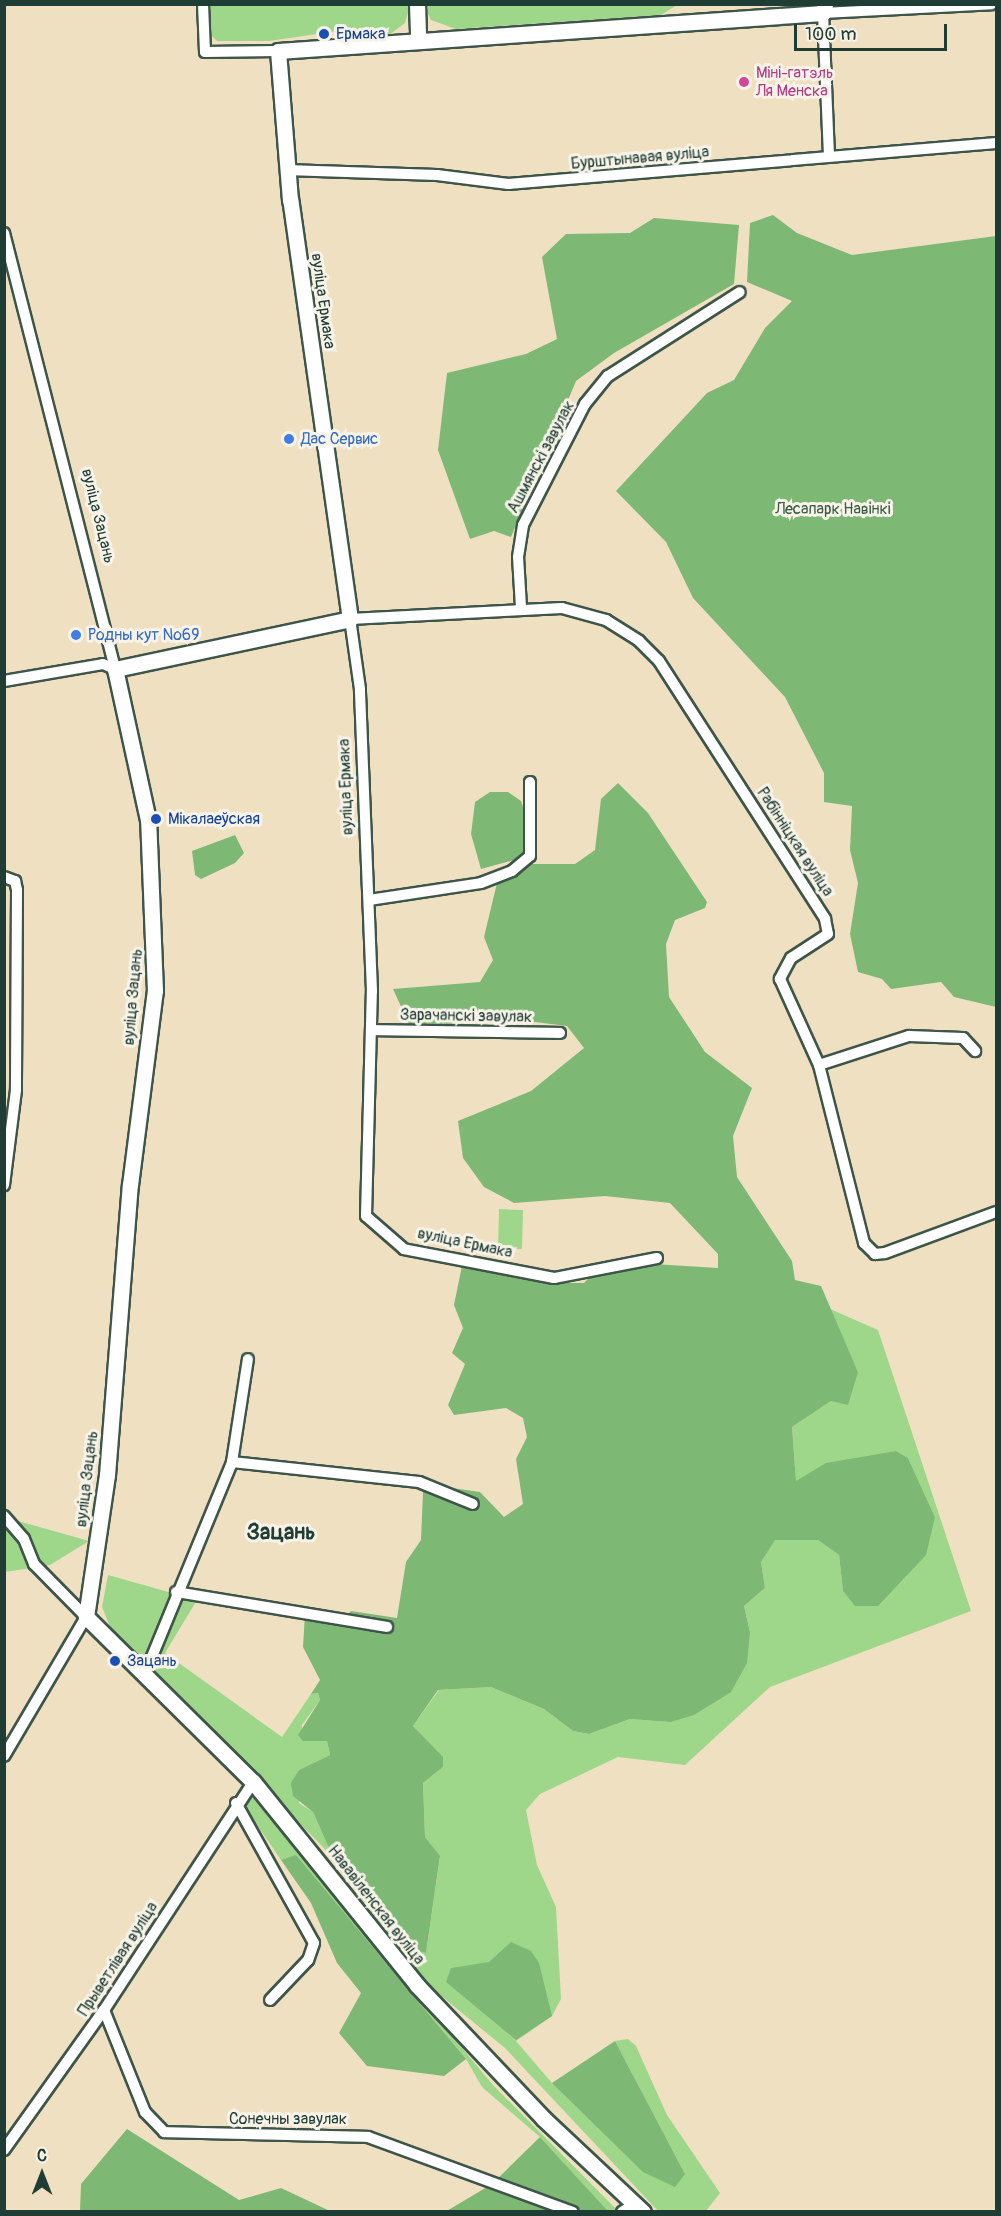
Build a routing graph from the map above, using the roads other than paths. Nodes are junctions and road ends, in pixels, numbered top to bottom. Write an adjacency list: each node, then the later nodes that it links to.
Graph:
1 (203, 4): 6 (street)
2 (417, 4): 5 (street)
3 (992, 4): 4 (street)
4 (824, 9): 5 (street); 8 (street)
5 (418, 41): 6 (street)
6 (278, 51): 9 (street, вуліца Ермака)
7 (996, 143): 8 (street, Бурштынавая вуліца)
8 (829, 156): 9 (street, Бурштынавая вуліца)
9 (286, 170): 13 (street, вуліца Ермака)
10 (4, 233): 14 (street, вуліца Зацань)
11 (740, 292): 12 (street, Ашмянскі завулак)
12 (521, 607): 13 (street, Рабінніцкая вуліца); 23 (street, Рабінніцкая вуліца)
13 (350, 619): 14 (street); 18 (street, вуліца Ермака)
14 (115, 669): 15 (street); 32 (street, вуліца Зацань)
15 (4, 681)
16 (530, 782): 18 (street)
17 (4, 877): 19 (street)
18 (369, 900): 20 (street, вуліца Ермака)
19 (10, 978): 24 (street)
20 (371, 1029): 21 (street, Зарачанскі завулак); 26 (street, вуліца Ермака)
21 (560, 1033)
22 (975, 1051): 23 (street)
23 (819, 1065): 25 (street, Рабінніцкая вуліца)
24 (4, 1185)
25 (996, 1212)
26 (657, 1258)
27 (248, 1359): 28 (street)
28 (232, 1462): 29 (street); 31 (street)
29 (473, 1504)
30 (4, 1516): 32 (street)
31 (176, 1592): 33 (street); 34 (street)
32 (86, 1617): 34 (street, Нававіленская вуліца); 35 (street, вуліца Зацань)
33 (387, 1627)
34 (144, 1676): 36 (street, Нававіленская вуліца)
35 (4, 1756)
36 (254, 1782): 37 (street, Прыветлівая вуліца); 41 (street, Нававіленская вуліца)
37 (236, 1803): 38 (street); 39 (street, Прыветлівая вуліца)
38 (270, 2000)
39 (104, 2010): 40 (street, Прыветлівая вуліца); 42 (street, Сонечны завулак)
40 (4, 2150)
41 (633, 2209)
42 (573, 2211)

